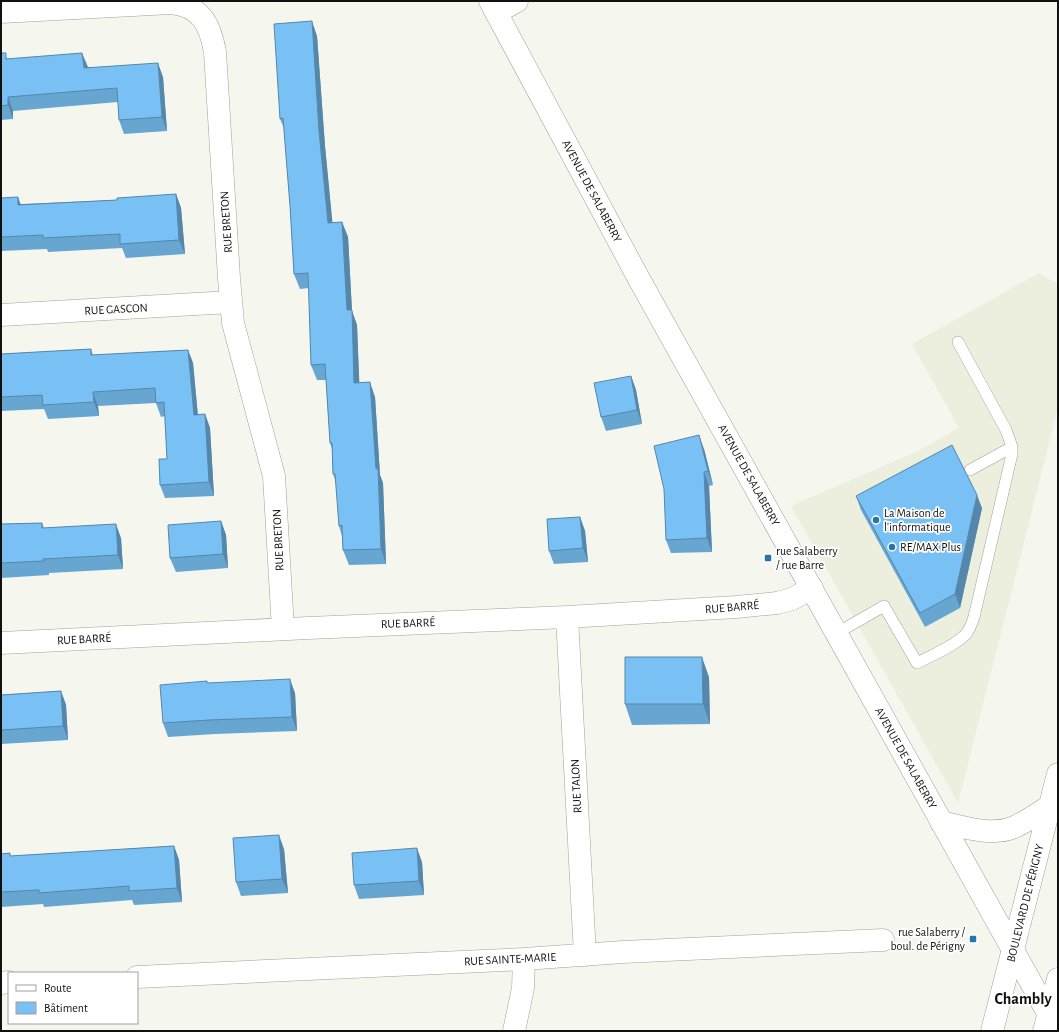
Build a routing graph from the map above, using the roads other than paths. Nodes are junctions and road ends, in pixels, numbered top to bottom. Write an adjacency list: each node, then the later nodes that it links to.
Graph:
1 (517, 1): 2 (street)
2 (493, 7): 9 (street, AVENUE DE SALABERRY)
3 (1, 12): 4 (street, RUE BRETON)
4 (231, 302): 5 (street, RUE GASCON); 11 (street, RUE BRETON)
5 (1, 315)
6 (958, 342): 7 (lane)
7 (1012, 447): 8 (lane); 12 (lane)
8 (970, 470)
9 (812, 588): 10 (street, RUE BARRÉ); 12 (street, AVENUE DE SALABERRY)
10 (567, 617): 11 (street, RUE BARRÉ); 19 (street, RUE TALON)
11 (283, 629): 13 (street, RUE BARRÉ)
12 (837, 633): 16 (street, AVENUE DE SALABERRY)
13 (1, 643)
14 (1058, 774): 15 (street, BOULEVARD DE PÉRIGNY)
15 (1050, 806): 16 (street); 18 (street, BOULEVARD DE PÉRIGNY)
16 (941, 822): 18 (street, AVENUE DE SALABERRY)
17 (883, 940): 19 (street, RUE SAINTE-MARIE)
18 (1013, 951): 23 (street, AVENUE DE SALABERRY); 25 (street, BOULEVARD DE PÉRIGNY)
19 (585, 955): 20 (street, RUE SAINTE-MARIE)
20 (524, 959): 21 (street, RUE SAINTE-MARIE); 24 (street)
21 (138, 976)
22 (1058, 979): 23 (street)
23 (1050, 1025)
24 (514, 1031)
25 (992, 1031)

